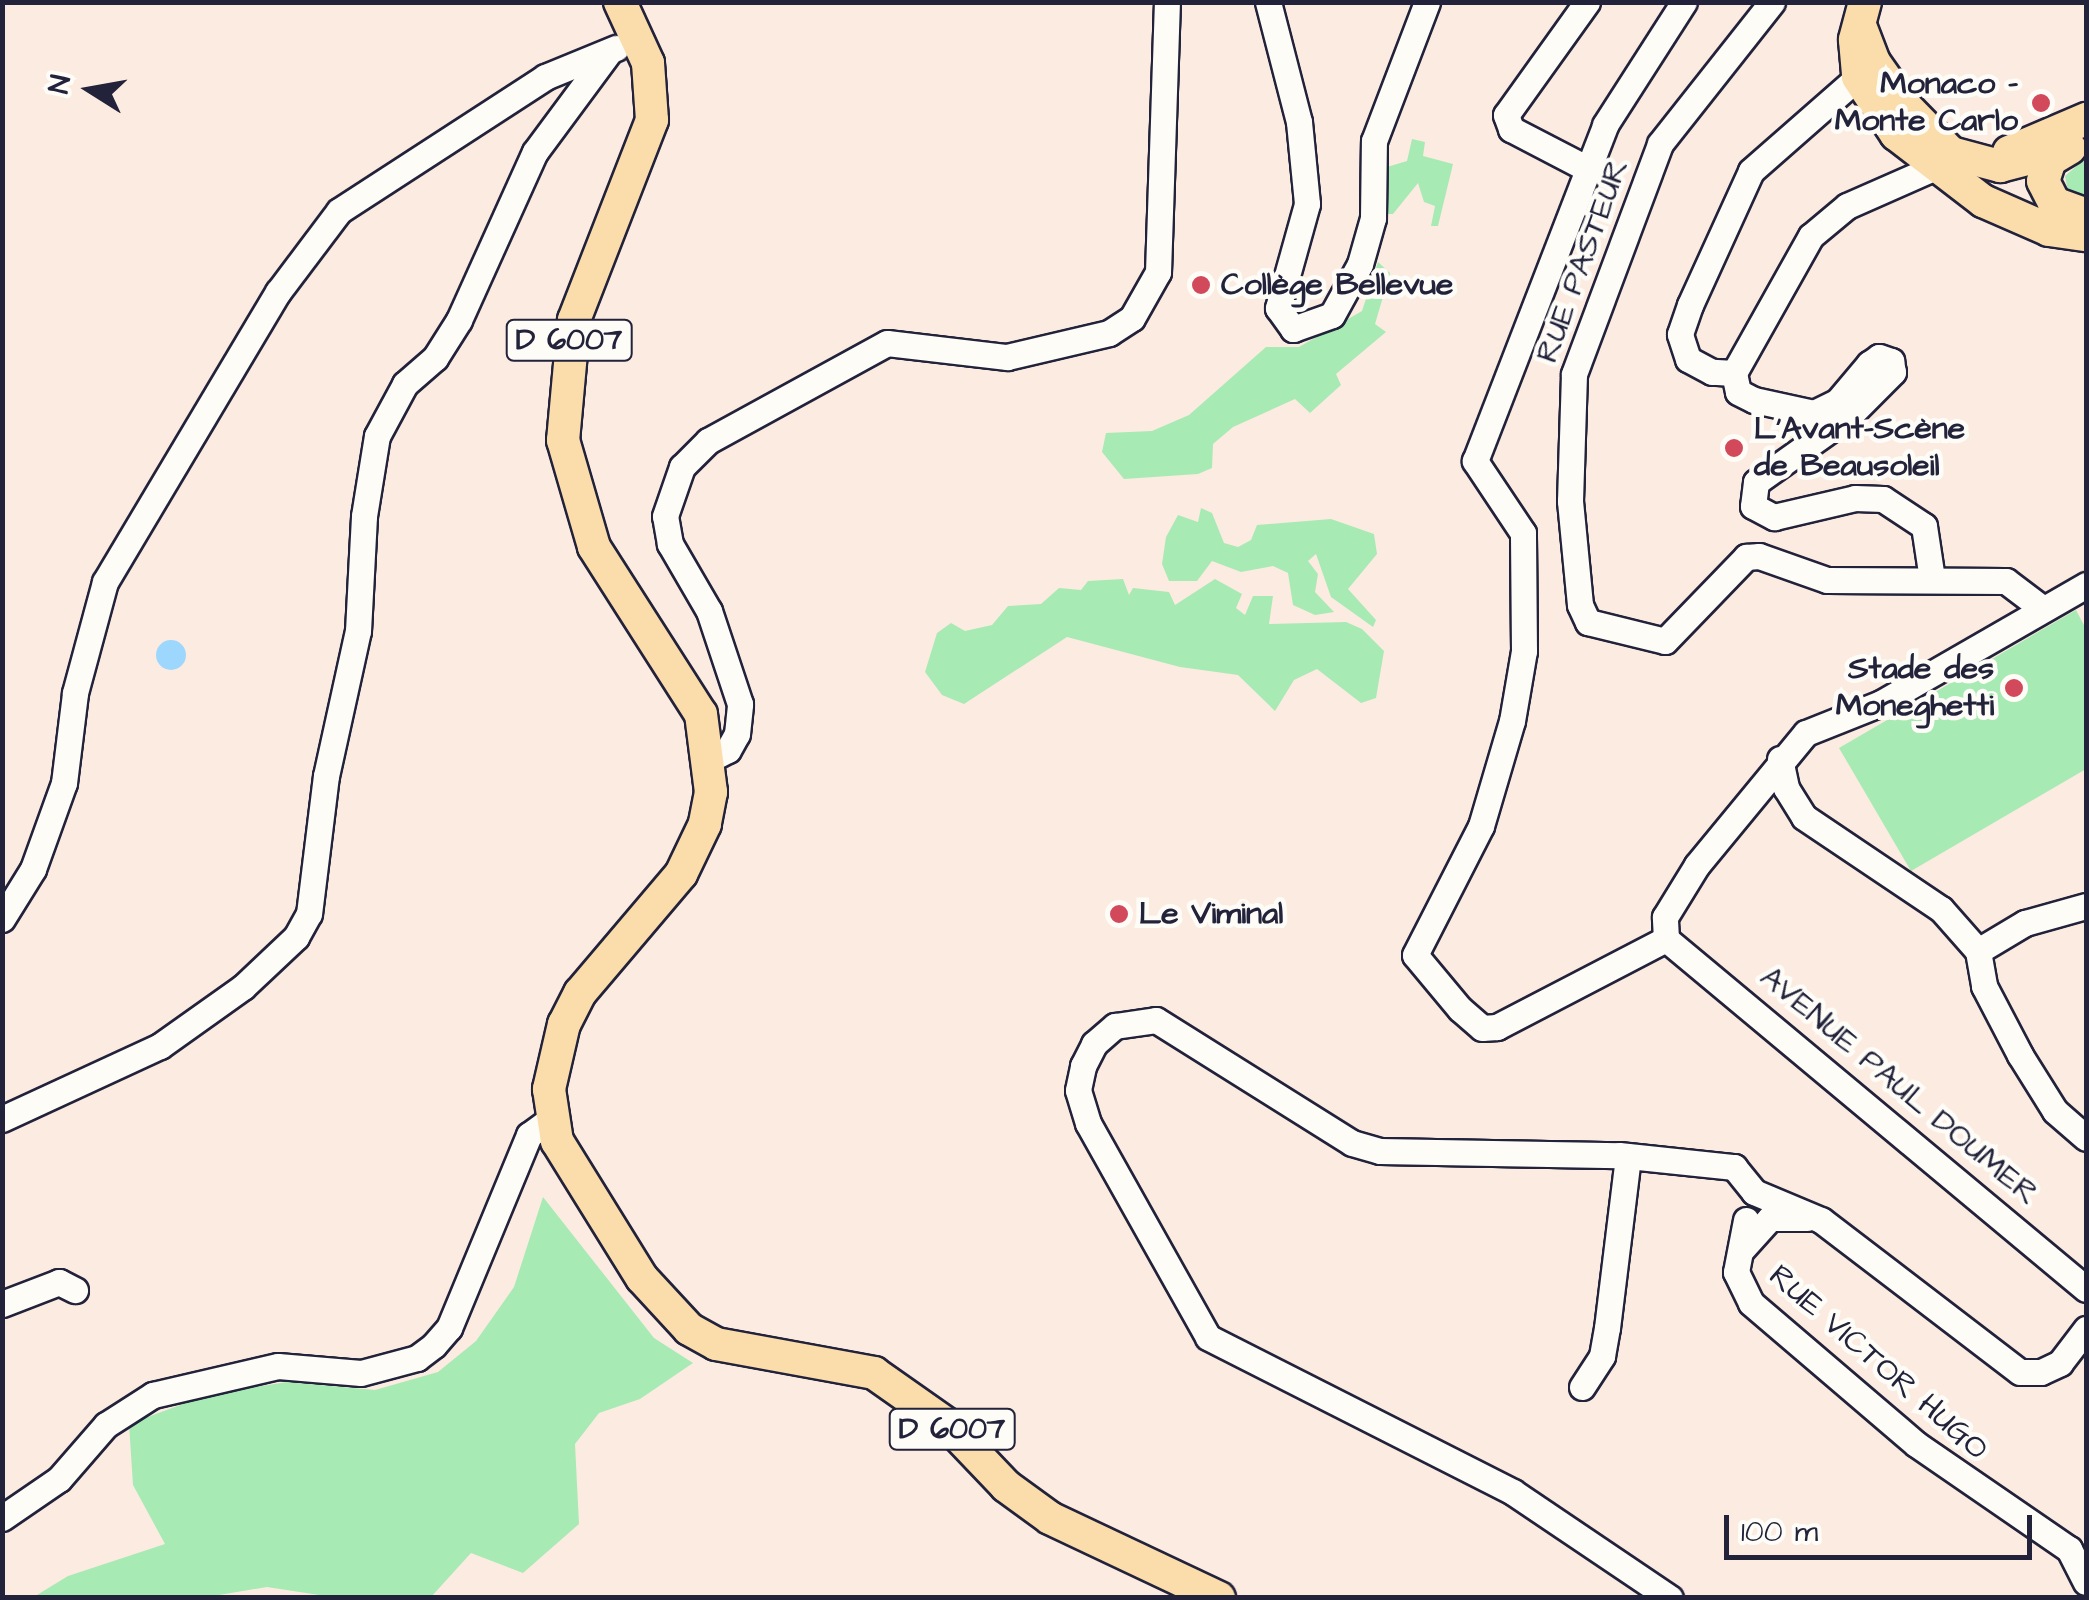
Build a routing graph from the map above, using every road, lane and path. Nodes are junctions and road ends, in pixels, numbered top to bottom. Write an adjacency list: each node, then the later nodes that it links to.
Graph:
1 (620, 2): 9 (main road, D 6007)
2 (1167, 2): 22 (street)
3 (1268, 2): 4 (street)
4 (1427, 2)
5 (1588, 2): 15 (street)
6 (1684, 2): 15 (street)
7 (1772, 2): 19 (street, RUE PASTEUR)
8 (1862, 13): 11 (main road); 13 (main road)
9 (639, 38): 10 (street); 23 (main road, D 6007)
10 (609, 52): 29 (street); 32 (street)
11 (1858, 77): 13 (main road); 18 (street)
12 (2080, 138): 13 (main road); 14 (main road); 17 (main road)
13 (1947, 163): 14 (main road); 16 (main road); 18 (street)
14 (2000, 166): 16 (main road)
15 (1588, 168): 30 (street)
16 (1983, 201): 17 (main road)
17 (2085, 220)
18 (1734, 373): 19 (street)
19 (1932, 579): 21 (street)
20 (2083, 586): 21 (street)
21 (2043, 609): 25 (street)
22 (732, 680): 23 (street); 24 (street)
23 (701, 714): 24 (main road, D 6007)
24 (710, 759): 33 (main road, D 6007)
25 (1780, 759): 26 (street); 27 (street)
26 (1750, 794): 27 (street); 30 (street)
27 (1794, 807): 31 (street)
28 (2086, 906): 31 (street)
29 (2, 919)
30 (1666, 939): 37 (street, AVENUE PAUL DOUMER)
31 (1978, 951): 34 (street)
32 (2, 1119)
33 (554, 1130): 42 (street); 45 (main road, D 6007)
34 (2086, 1138)
35 (1628, 1156): 36 (street); 41 (street); 46 (street)
36 (1760, 1210): 40 (street); 43 (street, RUE VICTOR HUGO)
37 (2086, 1289)
38 (75, 1290): 39 (street)
39 (2, 1304)
40 (2086, 1329)
41 (1582, 1387)
42 (2, 1518)
43 (2078, 1548): 44 (street, RUE VICTOR HUGO)
44 (2086, 1582)
45 (1219, 1598)
46 (1670, 1598)

